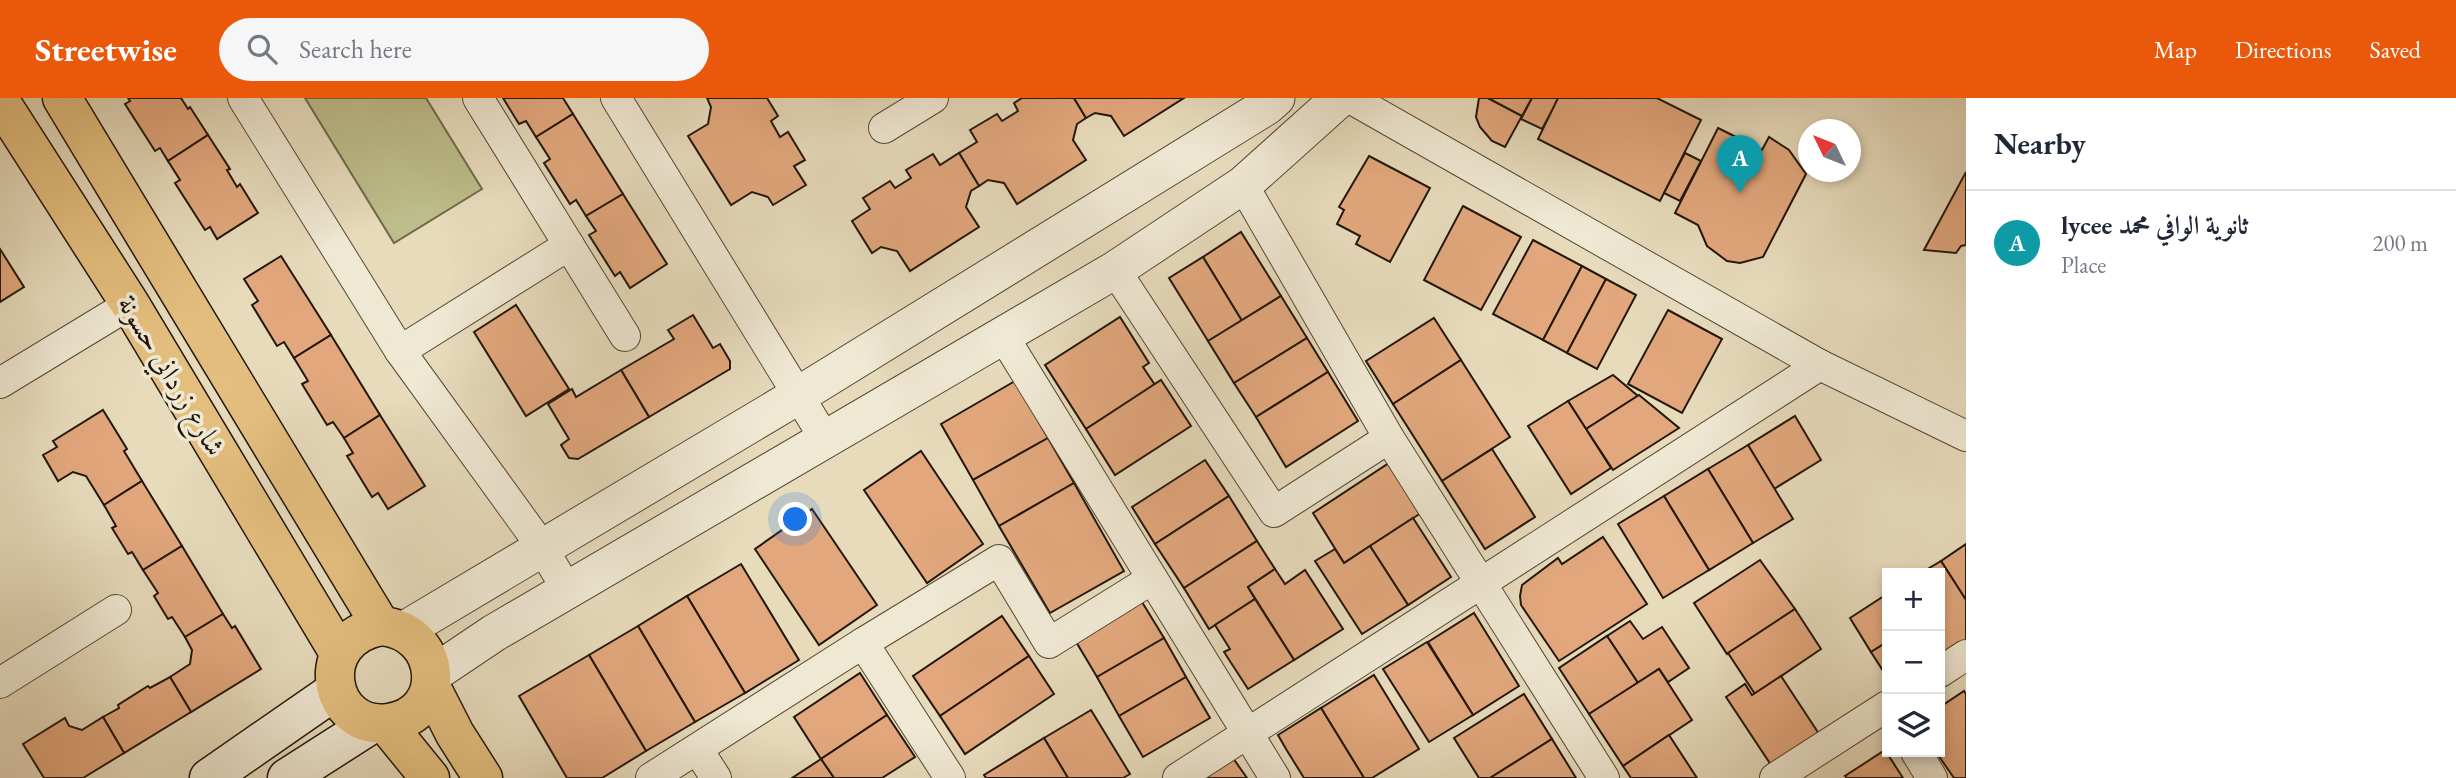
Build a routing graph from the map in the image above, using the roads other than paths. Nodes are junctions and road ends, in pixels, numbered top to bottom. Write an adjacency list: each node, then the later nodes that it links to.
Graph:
1 (62, 98): 29 (main road, شارع زرداني حسونة)
2 (243, 98): 17 (street)
3 (478, 98): 12 (street)
4 (616, 98): 20 (street)
5 (933, 98): 10 (street)
6 (1340, 98): 11 (street)
7 (1350, 98): 18 (street)
8 (0, 101): 14 (main road, شارع زرداني حسونة)
9 (1268, 101): 20 (street)
10 (884, 128)
11 (1242, 185): 13 (street); 22 (street)
12 (569, 245): 16 (street); 17 (street)
13 (1115, 270): 15 (street); 22 (street)
14 (130, 304): 19 (street); 33 (main road, شارع زرداني حسونة)
15 (1002, 334): 23 (street); 25 (street)
16 (625, 336)
17 (400, 351): 24 (street)
18 (1820, 365): 21 (street); 26 (street)
19 (0, 383)
20 (799, 395): 23 (street); 24 (street)
21 (1966, 436)
22 (1389, 438): 26 (street)
23 (825, 439): 27 (street)
24 (542, 547): 27 (street); 29 (street)
25 (1152, 579): 30 (street); 38 (street)
26 (1481, 584): 38 (street); 50 (street)
27 (567, 590): 34 (street)
28 (116, 610): 35 (street)
29 (392, 629): 33 (main road); 34 (main road)
30 (863, 643): 39 (street); 47 (street)
31 (1966, 655): 32 (street)
32 (1945, 669)
33 (338, 672): 37 (main road); 41 (main road)
34 (432, 680): 37 (main road); 44 (main road)
35 (0, 683)
36 (1882, 709): 51 (street)
37 (379, 724): 42 (main road); 43 (main road)
38 (1248, 734): 48 (street); 49 (street)
39 (698, 750): 45 (street); 46 (street)
40 (1919, 757): 52 (street)
41 (209, 778)
42 (287, 778)
43 (430, 778)
44 (483, 778)
45 (651, 778)
46 (716, 778)
47 (950, 778)
48 (1178, 778)
49 (1275, 778)
50 (1604, 778)
51 (1775, 778)
52 (1932, 778)

